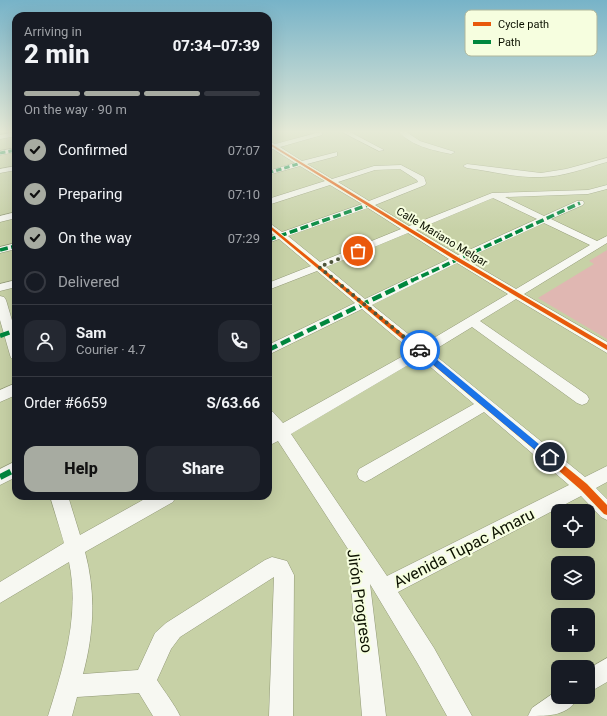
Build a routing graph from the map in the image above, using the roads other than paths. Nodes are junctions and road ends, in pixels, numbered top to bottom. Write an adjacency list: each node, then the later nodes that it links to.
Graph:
1 (296, 164): 7 (street)
2 (303, 164): 8 (street, Calle Mariano Melgar)
3 (592, 164): 4 (street)
4 (467, 166)
5 (12, 169): 6 (street)
6 (0, 171)
7 (272, 172)
8 (332, 182): 11 (street); 13 (street, Calle Mariano Melgar); 13 (street)
9 (607, 187): 10 (street)
10 (492, 195): 16 (street); 17 (street)
11 (272, 201)
12 (580, 203): 16 (street)
13 (368, 205): 17 (street, Calle Mariano Melgar); 18 (street)
14 (12, 216): 15 (street)
15 (0, 219)
16 (544, 220): 19 (street); 22 (street)
17 (410, 230): 22 (street, Calle Mariano Melgar); 23 (street)
18 (274, 238): 23 (street)
19 (602, 242): 27 (street)
20 (12, 247): 21 (street)
21 (0, 250)
22 (457, 259): 27 (street, Calle Mariano Melgar); 29 (street)
23 (319, 267): 25 (street); 29 (street)
24 (12, 284): 26 (street)
25 (272, 286)
26 (0, 288)
27 (518, 294): 30 (street); 33 (street, Calle Mariano Melgar)
28 (0, 300): 31 (street)
29 (364, 304): 32 (street); 34 (street)
30 (472, 321): 34 (street); 37 (street)
31 (9, 333)
32 (272, 348)
33 (607, 348)
34 (422, 351): 38 (street); 39 (street)
35 (12, 391): 36 (street)
36 (0, 396)
37 (582, 399)
38 (486, 404): 41 (street); 44 (street)
39 (274, 436): 49 (street, Jirón Progreso)
40 (12, 471): 43 (street)
41 (365, 474)
42 (607, 474): 44 (street, Avenida Tupac Amaru)
43 (0, 477)
44 (584, 487): 47 (street); 50 (street, Avenida Tupac Amaru)
45 (60, 500): 48 (street)
46 (160, 500): 48 (street)
47 (607, 511)
48 (74, 548): 51 (street); 55 (street)
49 (356, 548): 50 (street); 60 (street, Jirón Progreso)
50 (384, 588): 61 (street)
51 (0, 593)
52 (607, 669): 53 (street)
53 (595, 677)
54 (145, 681): 55 (street); 58 (street); 59 (street)
55 (69, 686): 57 (street)
56 (557, 704): 62 (street)
57 (60, 716)
58 (168, 716)
59 (280, 716)
60 (374, 716)
61 (460, 716)
62 (540, 716)

